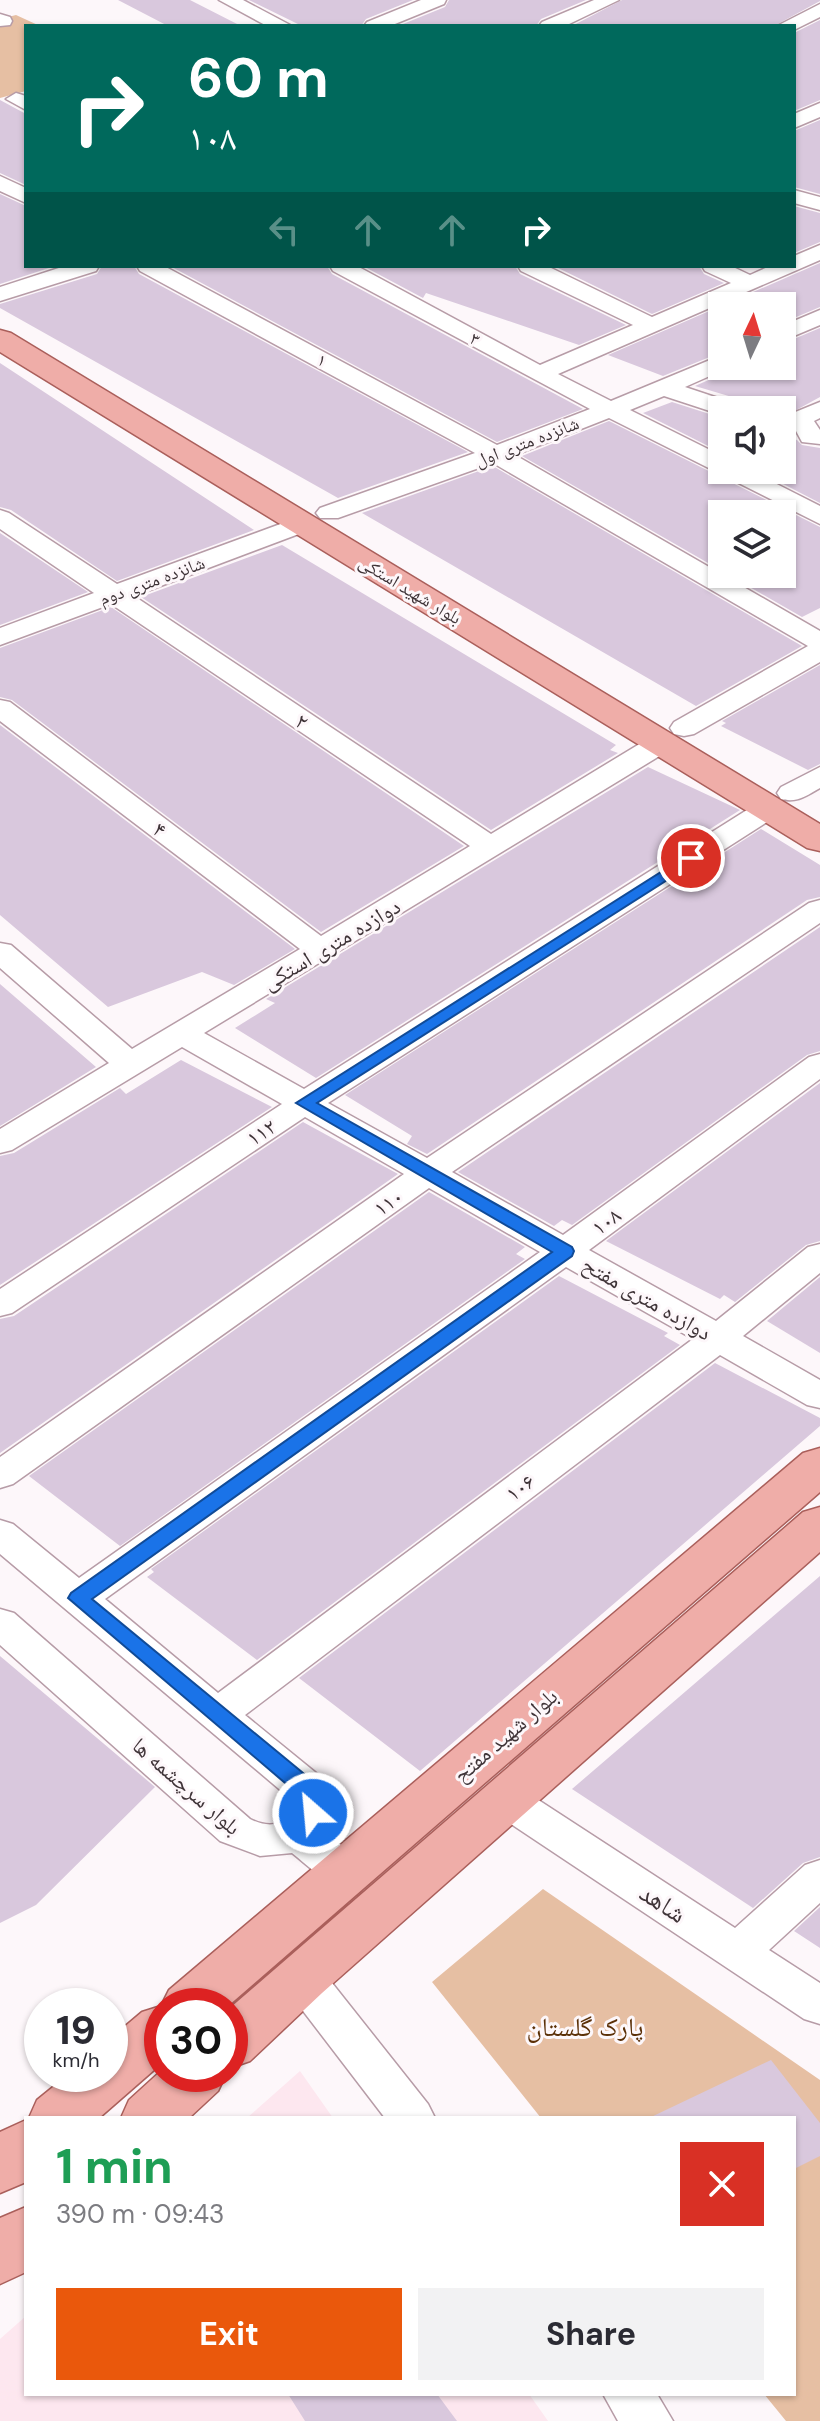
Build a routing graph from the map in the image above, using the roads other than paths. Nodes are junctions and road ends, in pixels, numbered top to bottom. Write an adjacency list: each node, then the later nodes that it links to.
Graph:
1 (262, 0): 4 (street)
2 (437, 0): 7 (street)
3 (610, 0): 8 (street)
4 (235, 4): 6 (street)
5 (820, 10): 9 (street)
6 (278, 24)
7 (379, 24)
8 (554, 24)
9 (791, 24)
10 (820, 109): 11 (street)
11 (796, 121)
12 (0, 182): 13 (street)
13 (24, 196)
14 (796, 197): 15 (street)
15 (820, 204)
16 (820, 252): 17 (street)
17 (796, 263)
18 (82, 268): 25 (street)
19 (152, 268): 40 (street, ۱)
20 (345, 268): 32 (street, ۳)
21 (533, 268): 28 (street)
22 (717, 268): 24 (street)
23 (784, 268): 24 (street)
24 (750, 283): 28 (street)
25 (0, 294)
26 (0, 314): 39 (main road, بلوار شهید استکی)
27 (820, 317): 29 (street)
28 (651, 325): 32 (street)
29 (796, 328)
30 (0, 339): 39 (main road, بلوار شهید استکی)
31 (708, 368): 33 (street, شانزده متری اول)
32 (539, 374): 35 (street, ۳)
33 (665, 388): 34 (street); 35 (street, شانزده متری اول)
34 (708, 402)
35 (611, 409): 40 (street, شانزده متری اول); 41 (street)
36 (820, 409): 38 (street)
37 (796, 432): 38 (street)
38 (817, 439)
39 (199, 447): 45 (main road, بلوار شهید استکی)
40 (496, 454): 45 (street, شانزده متری اول); 48 (street)
41 (708, 459)
42 (757, 484): 43 (street)
43 (820, 516)
44 (0, 518): 46 (street)
45 (316, 519): 46 (street, شانزده متری دوم); 51 (main road, بلوار شهید استکی)
46 (113, 595): 47 (street, شانزده متری دوم); 56 (street, ۲)
47 (0, 637)
48 (820, 642)
49 (820, 651): 51 (street, دوازده متری استکی)
50 (0, 708): 58 (street, ۴)
51 (672, 736): 53 (main road, بلوار شهید استکی); 56 (street, دوازده متری استکی)
52 (820, 776): 53 (street, ۱۱۲)
53 (780, 801): 54 (main road, بلوار شهید استکی); 55 (main road, بلوار شهید استکی); 63 (street, ۱۱۲)
54 (820, 810)
55 (820, 840)
56 (491, 847): 58 (street, دوازده متری استکی)
57 (820, 909): 65 (street, ۱۱۰)
58 (321, 950): 60 (street, دوازده متری استکی)
59 (0, 952): 61 (street)
60 (181, 1033): 61 (street, دوازده متری استکی); 63 (street, دوازده متری مفتح)
61 (130, 1064): 64 (street, دوازده متری استکی)
62 (820, 1064): 66 (street, ۱۰۸)
63 (305, 1103): 65 (street, دوازده متری مفتح); 68 (street, ۱۱۲)
64 (0, 1143)
65 (428, 1173): 66 (street, دوازده متری مفتح); 72 (street, ۱۱۰)
66 (565, 1251): 69 (street, دوازده متری مفتح); 76 (street, ۱۰۸)
67 (820, 1255): 69 (street, ۱۰۶)
68 (0, 1305)
69 (718, 1338): 70 (street, دوازده متری مفتح); 78 (street, ۱۰۶)
70 (820, 1396)
71 (820, 1465): 75 (main road, بلوار شهید مفتح)
72 (0, 1475)
73 (820, 1524): 75 (main road, بلوار شهید مفتح)
74 (0, 1533): 76 (street)
75 (744, 1559): 79 (main road, بلوار شهید مفتح); 81 (main road, بلوار شهید مفتح)
76 (78, 1598): 78 (street)
77 (0, 1623): 80 (street, بلوار سرچشمه ها)
78 (217, 1715): 80 (street)
79 (505, 1799): 83 (street, شاهد); 84 (main road, بلوار شهید مفتح)
80 (297, 1834): 81 (street)
81 (346, 1872): 84 (main road); 85 (main road, بلوار شهید مفتح)
82 (820, 1877): 83 (street)
83 (738, 1952): 86 (street, شاهد)
84 (302, 1977): 87 (main road, بلوار شهید مفتح); 94 (street)
85 (210, 1988)
86 (820, 2006)
87 (248, 2027)
88 (144, 2045): 89 (main road)
89 (128, 2058)
90 (89, 2092): 92 (main road)
91 (178, 2092): 93 (main road)
92 (60, 2116)
93 (152, 2116)
94 (410, 2116)
95 (24, 2147): 96 (main road)
96 (0, 2168)
97 (24, 2235): 98 (main road)
98 (0, 2257)
99 (629, 2396): 100 (street)
100 (648, 2421)

